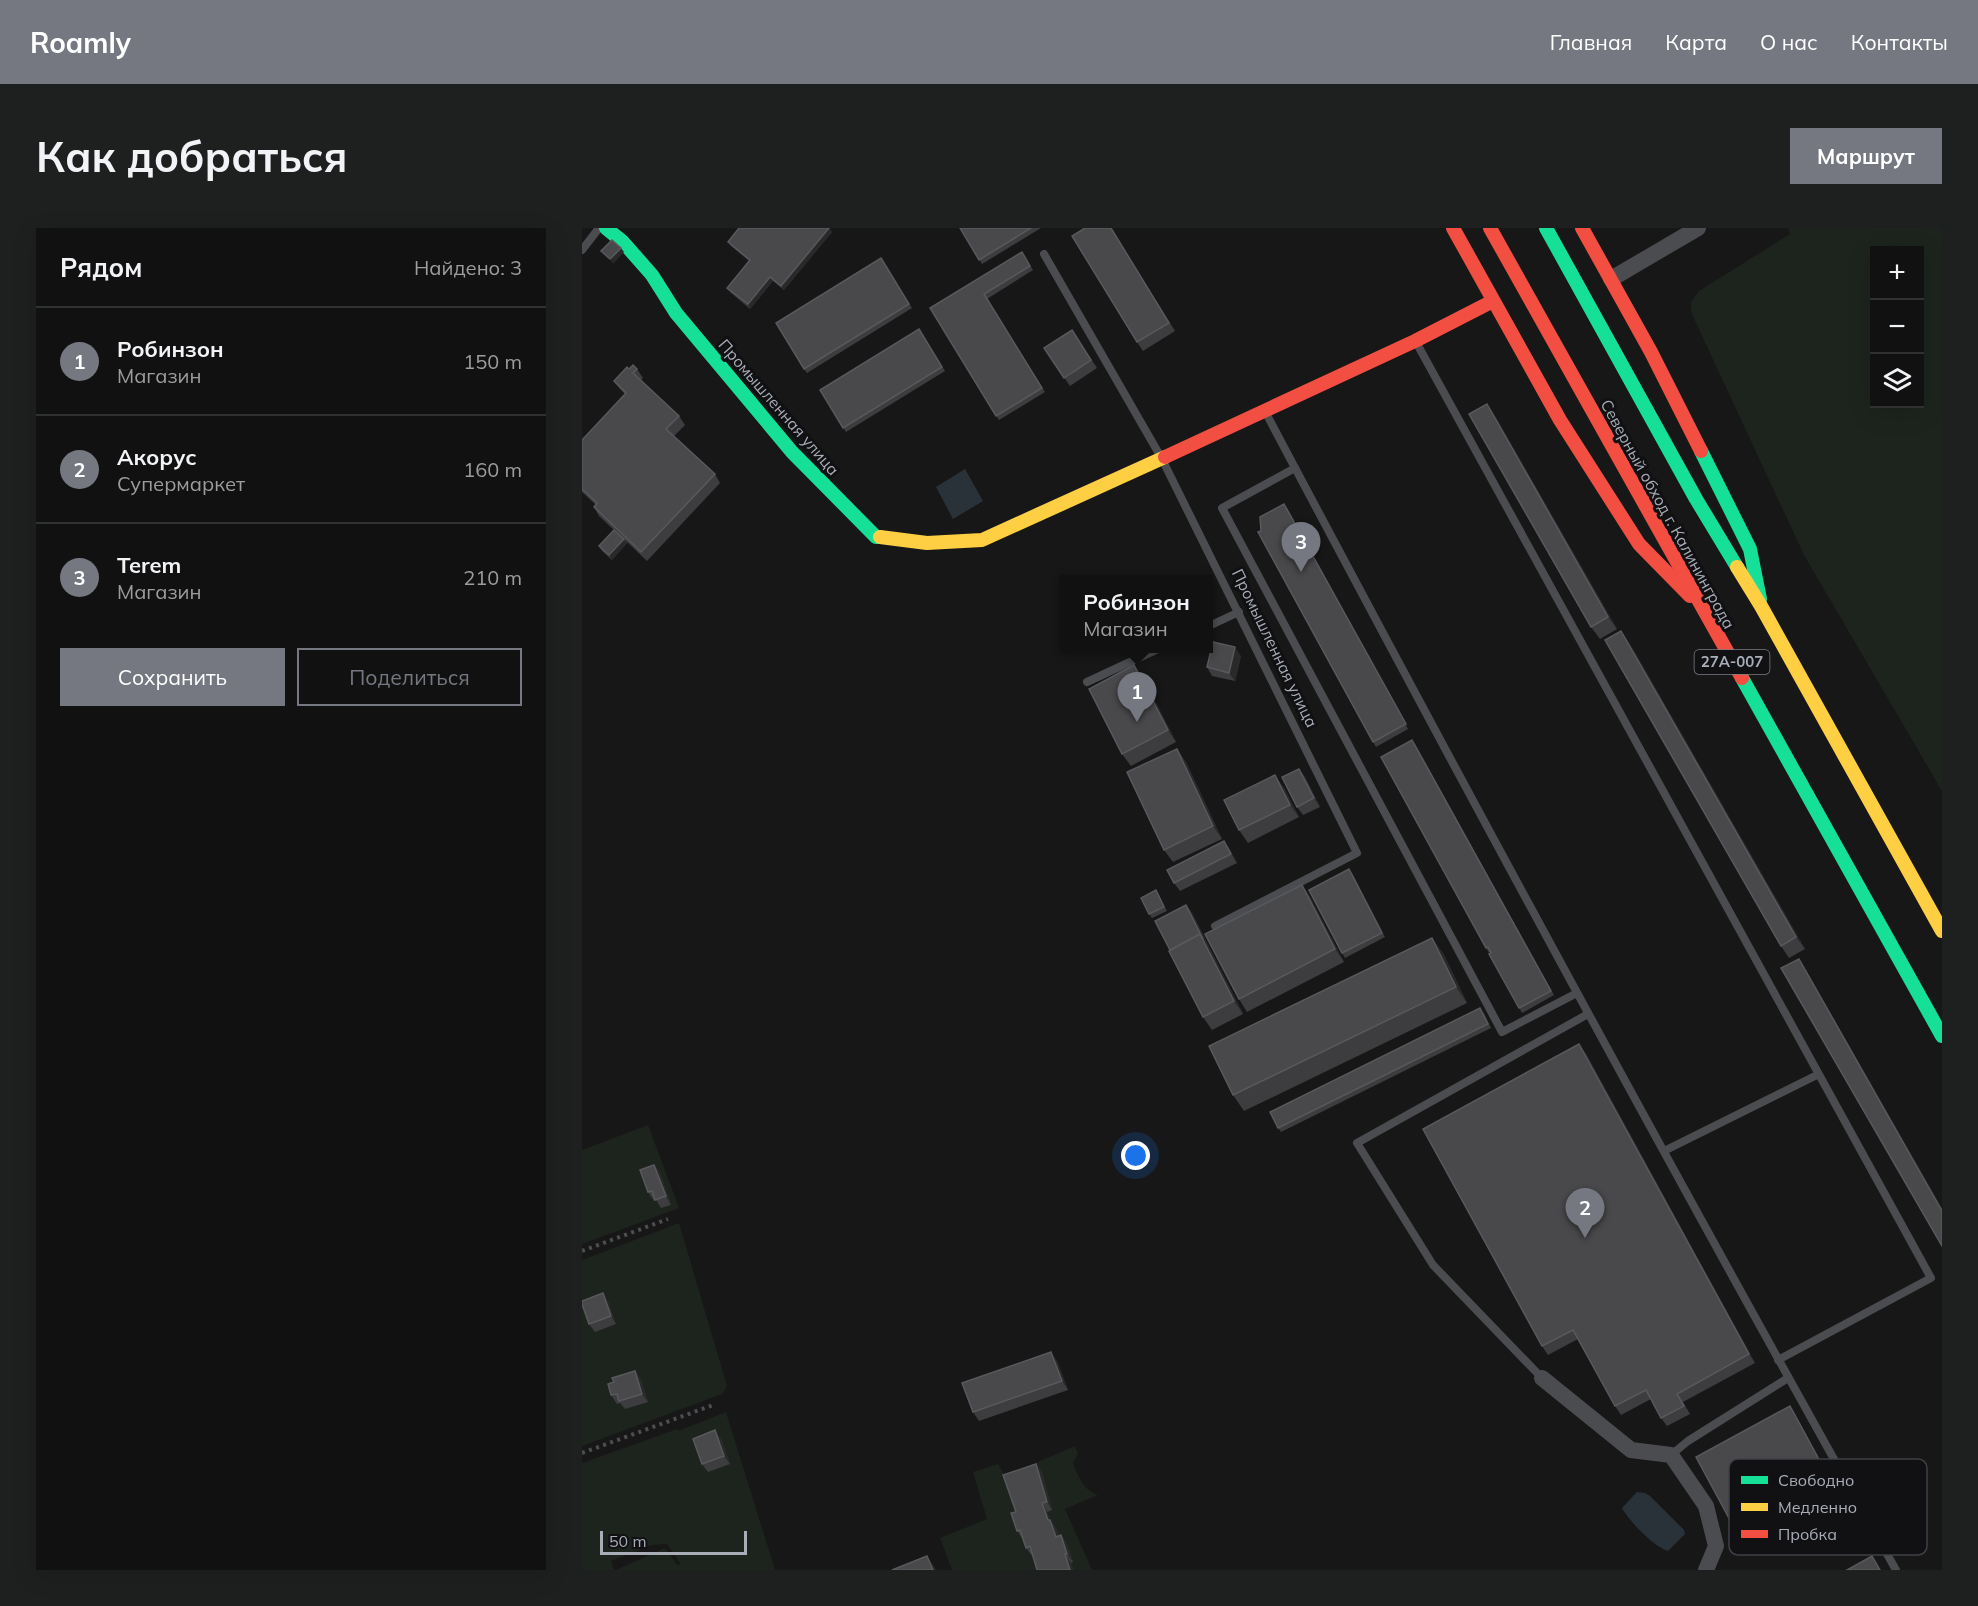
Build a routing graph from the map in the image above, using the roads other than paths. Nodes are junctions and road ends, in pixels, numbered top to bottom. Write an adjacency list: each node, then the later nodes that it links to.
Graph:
1 (599, 228): 8 (lane)
2 (606, 228): 14 (main road, Промышленная улица)
3 (1453, 228): 11 (main road)
4 (1490, 228): 17 (main road, Северный обход г. Калининграда / 27А-007)
5 (1546, 228): 16 (main road, Северный обход г. Калининграда / 27А-007)
6 (1582, 228): 10 (main road)
7 (1698, 228): 10 (street)
8 (582, 250)
9 (1044, 254): 14 (lane)
10 (1611, 279): 16 (main road)
11 (1493, 301): 12 (main road, Промышленная улица); 17 (main road)
12 (1415, 341): 13 (main road, Промышленная улица); 27 (lane)
13 (1265, 412): 14 (main road, Промышленная улица); 15 (lane)
14 (1162, 459): 18 (lane, Промышленная улица)
15 (1295, 468): 24 (lane); 24 (lane)
16 (1761, 606): 23 (main road, Северный обход г. Калининграда / 27А-007)
17 (1701, 608): 26 (main road, Северный обход г. Калининграда / 27А-007)
18 (1239, 612): 19 (lane); 22 (lane, Промышленная улица)
19 (1213, 624)
20 (1149, 653): 21 (lane)
21 (1087, 682)
22 (1215, 926)
23 (1942, 931)
24 (1577, 993): 25 (lane)
25 (1588, 1014): 28 (lane); 30 (lane)
26 (1942, 1036)
27 (1817, 1075): 28 (lane); 29 (lane)
28 (1664, 1151): 29 (lane)
29 (1778, 1360): 31 (lane)
30 (1542, 1378): 32 (street)
31 (1788, 1378): 32 (lane); 33 (lane)
32 (1671, 1455): 35 (street)
33 (1834, 1459)
34 (1888, 1555): 36 (lane)
35 (1706, 1570)
36 (1896, 1570)

